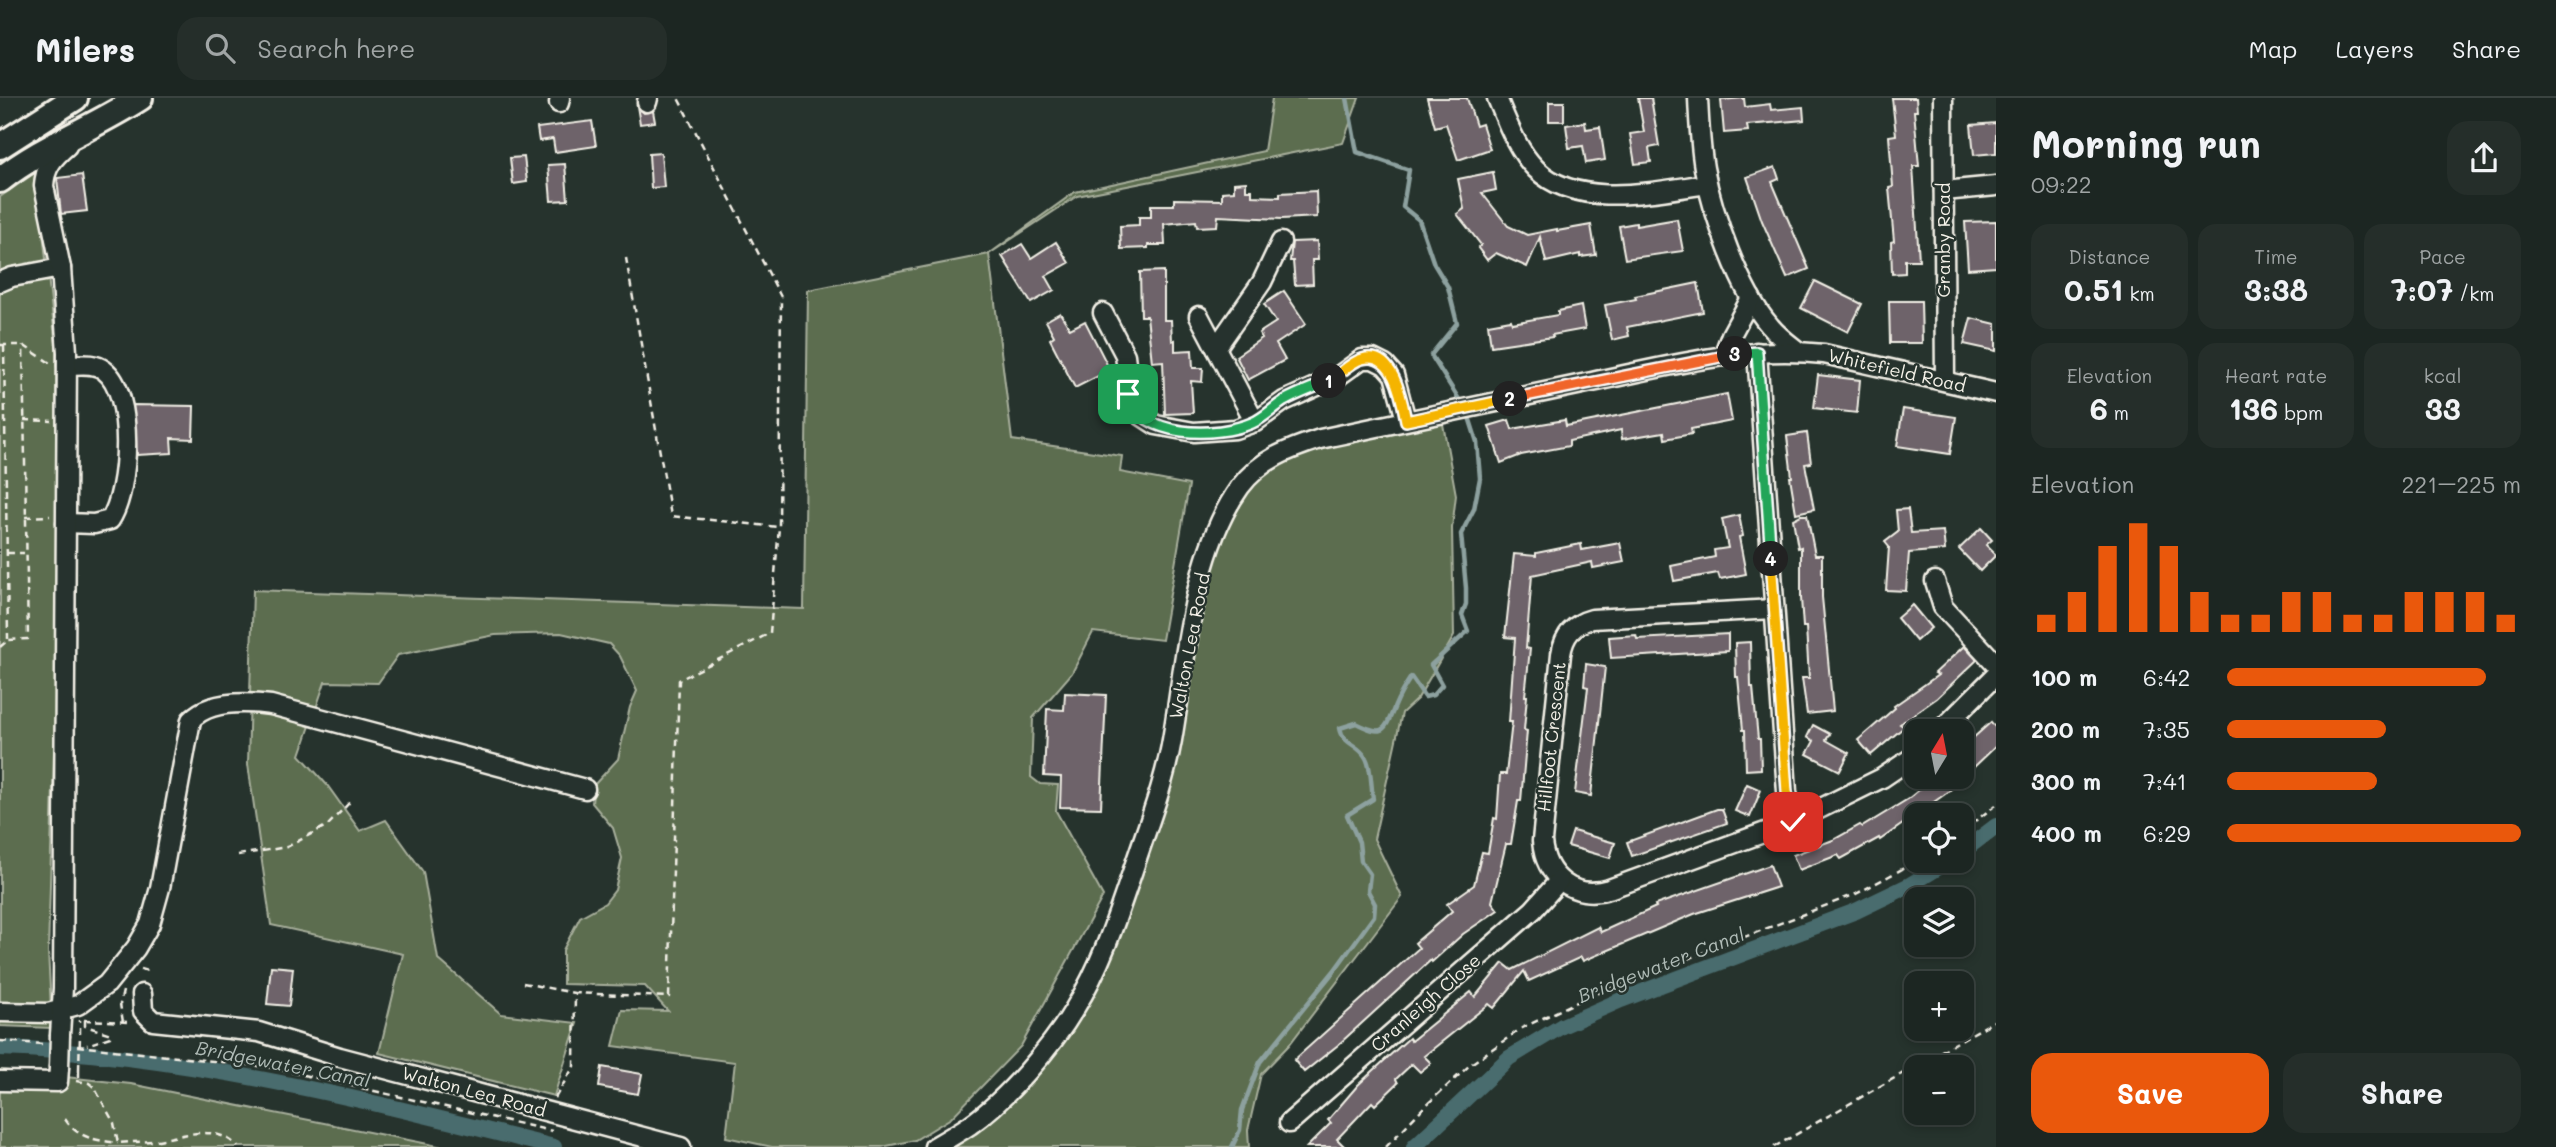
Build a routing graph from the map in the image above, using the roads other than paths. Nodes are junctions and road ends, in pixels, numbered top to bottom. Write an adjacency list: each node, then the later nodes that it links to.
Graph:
1 (75, 98): 7 (highway)
2 (140, 98): 6 (highway)
3 (1497, 98): 9 (street)
4 (1698, 98): 9 (street)
5 (1943, 98): 11 (street, Granby Road)
6 (85, 131): 8 (highway); 13 (street)
7 (0, 146)
8 (0, 180)
9 (1707, 184): 15 (street)
10 (1996, 186): 11 (street)
11 (1944, 191): 23 (street, Granby Road)
12 (1282, 242): 18 (street)
13 (61, 268): 14 (street); 22 (street)
14 (0, 282)
15 (1751, 298): 19 (street); 21 (street)
16 (1103, 313): 26 (street)
17 (1199, 316): 18 (street)
18 (1216, 348): 26 (street)
19 (1798, 351): 20 (street, Walton Lea Road); 23 (street, Whitefield Road)
20 (1757, 352): 21 (street, Walton Lea Road); 29 (street)
21 (1723, 356): 25 (street, Walton Lea Road)
22 (67, 370): 27 (street); 27 (street)
23 (1945, 381): 24 (street, Whitefield Road)
24 (1996, 393)
25 (1406, 421): 26 (street); 43 (street, Walton Lea Road)
26 (1255, 422)
27 (66, 519): 39 (street)
28 (1935, 580): 30 (street)
29 (1774, 609): 35 (street); 36 (street, Hillfoot Crescent)
30 (1996, 664)
31 (1996, 675): 32 (street)
32 (1952, 719)
33 (1904, 763): 35 (street)
34 (585, 789): 39 (street)
35 (1793, 822): 36 (street)
36 (1559, 881): 41 (street, Cranleigh Close)
37 (142, 994): 42 (street, Walton Lea Road)
38 (0, 1012): 39 (street)
39 (62, 1026): 40 (street, bridge)
40 (0, 1082)
41 (1289, 1122)
42 (681, 1147)
43 (934, 1147)

